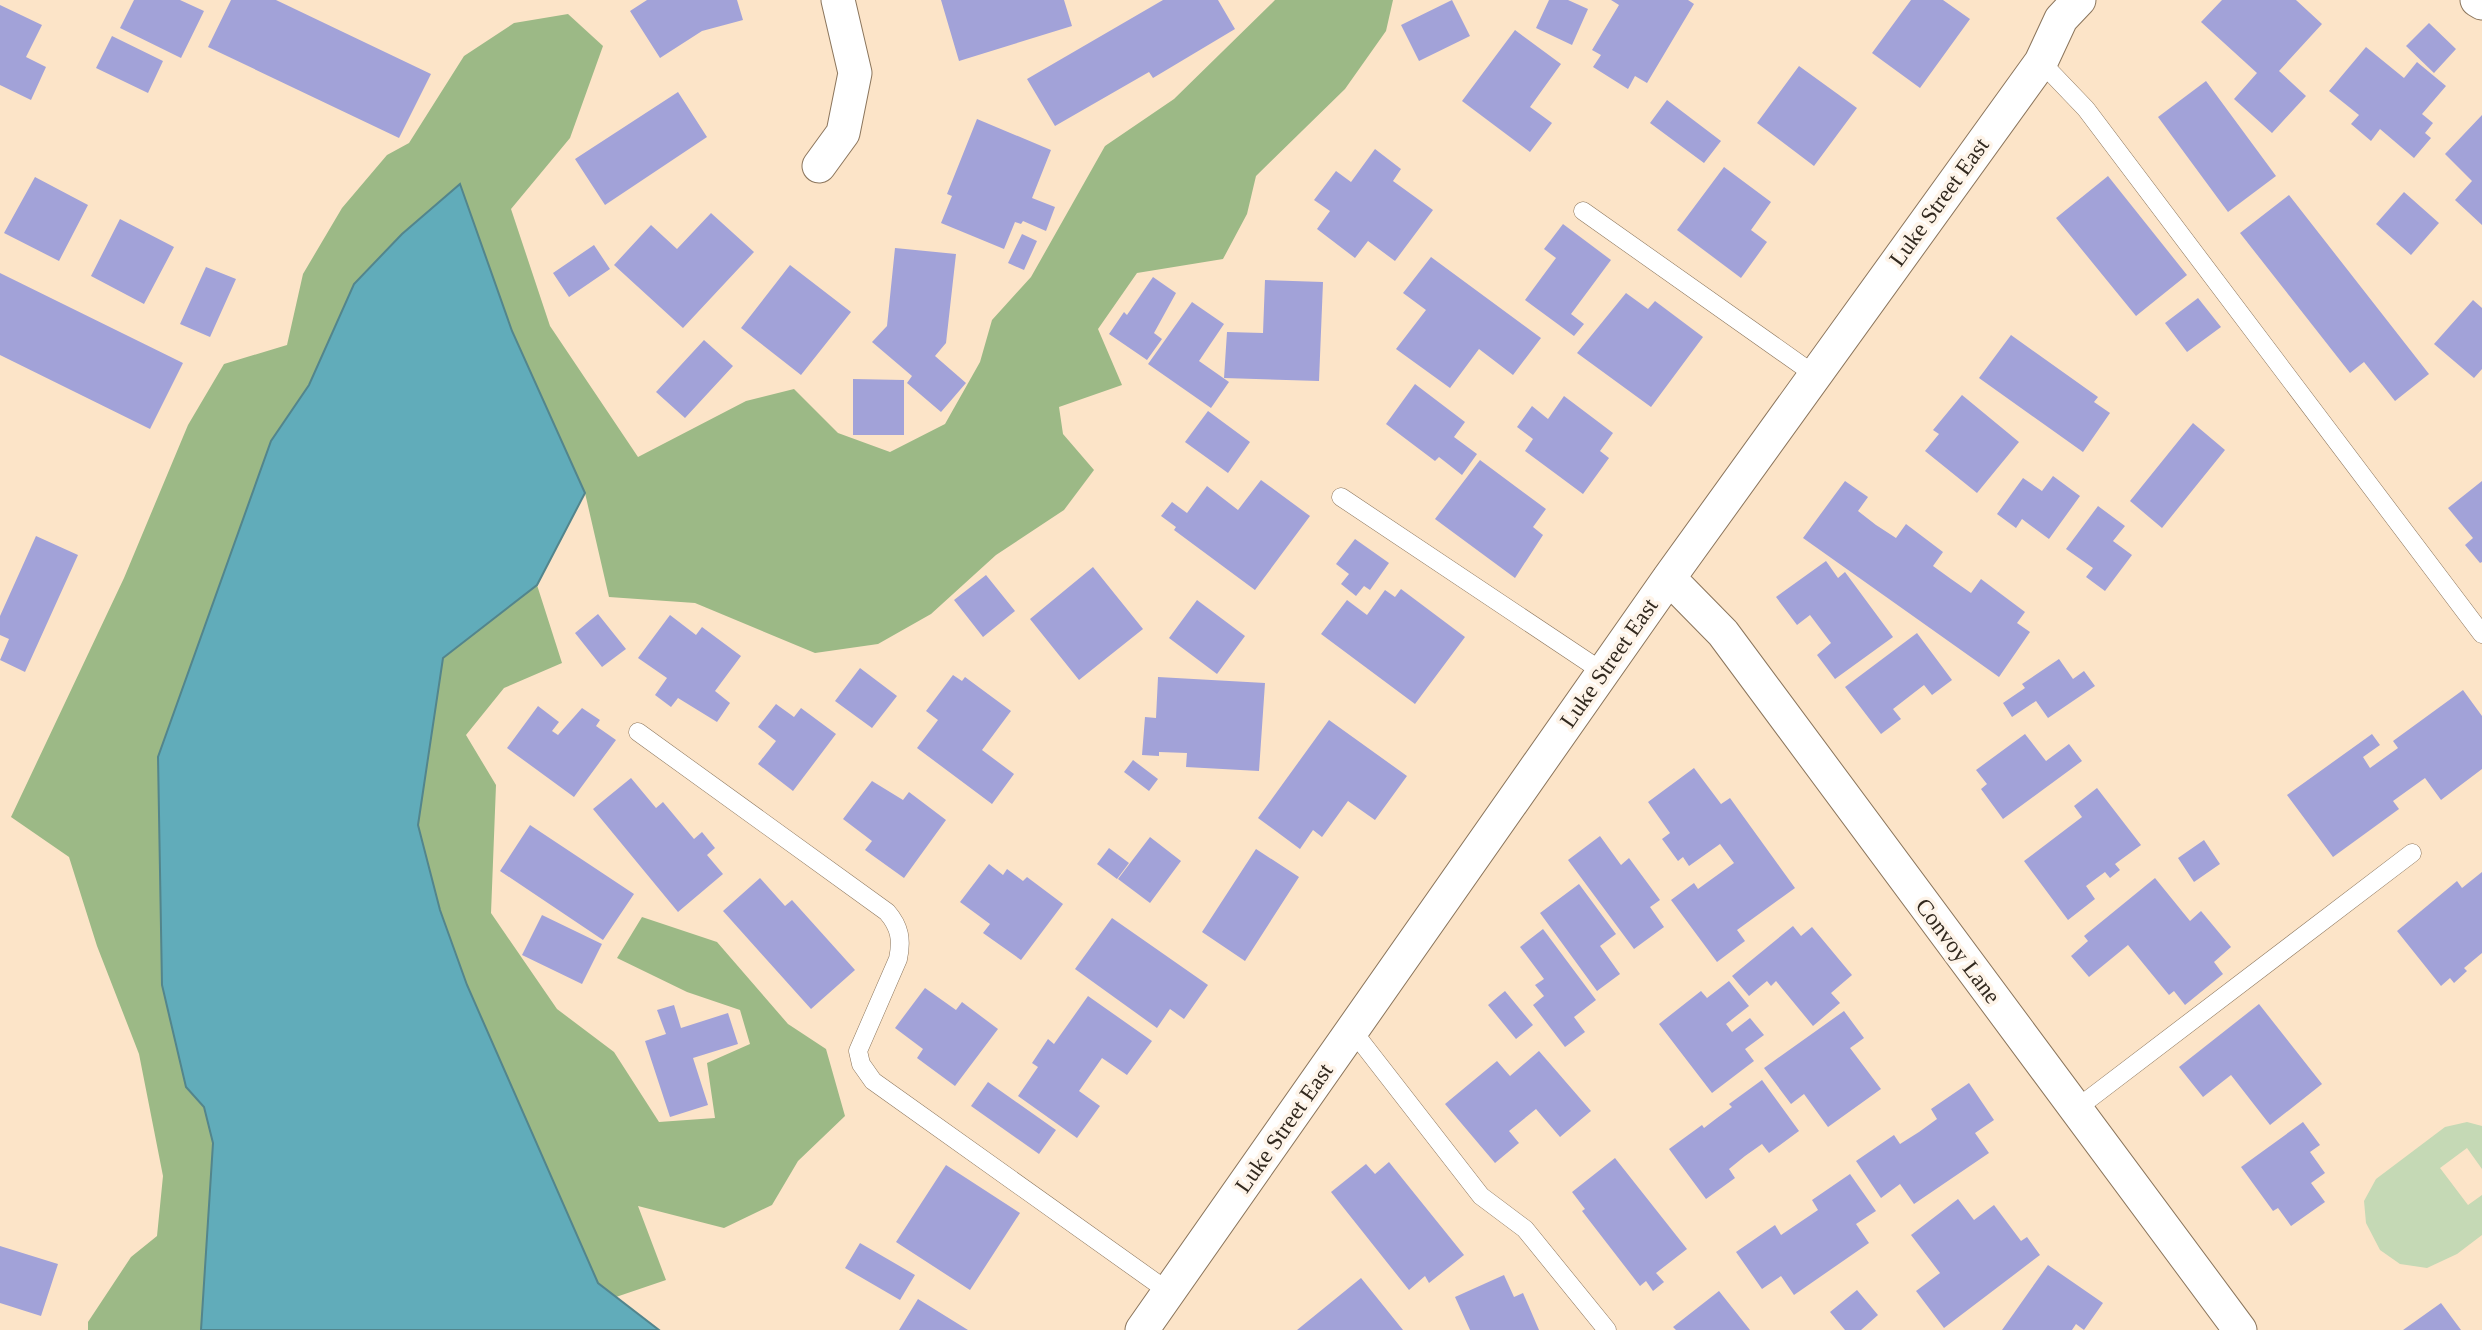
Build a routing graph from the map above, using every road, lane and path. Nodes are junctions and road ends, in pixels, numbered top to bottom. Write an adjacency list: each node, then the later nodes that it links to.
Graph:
1 (838, 0): 6 (street)
2 (2079, 0): 5 (street, Luke Street East)
3 (2477, 0): 4 (street)
4 (2482, 3)
5 (2041, 62): 8 (street, Luke Street East); 11 (lane)
6 (819, 166)
7 (1583, 211): 8 (lane)
8 (1815, 376): 10 (street, Luke Street East)
9 (1341, 497): 12 (lane)
10 (1669, 578): 12 (street, Luke Street East); 16 (street, Convoy Lane)
11 (2482, 634)
12 (1603, 672): 15 (street, Luke Street East)
13 (638, 732): 17 (lane)
14 (2412, 853): 16 (lane)
15 (1352, 1030): 17 (street, Luke Street East); 19 (lane)
16 (2076, 1109): 20 (street, Convoy Lane)
17 (1170, 1292): 18 (street, Luke Street East)
18 (1142, 1330)
19 (1607, 1330)
20 (2240, 1330)

